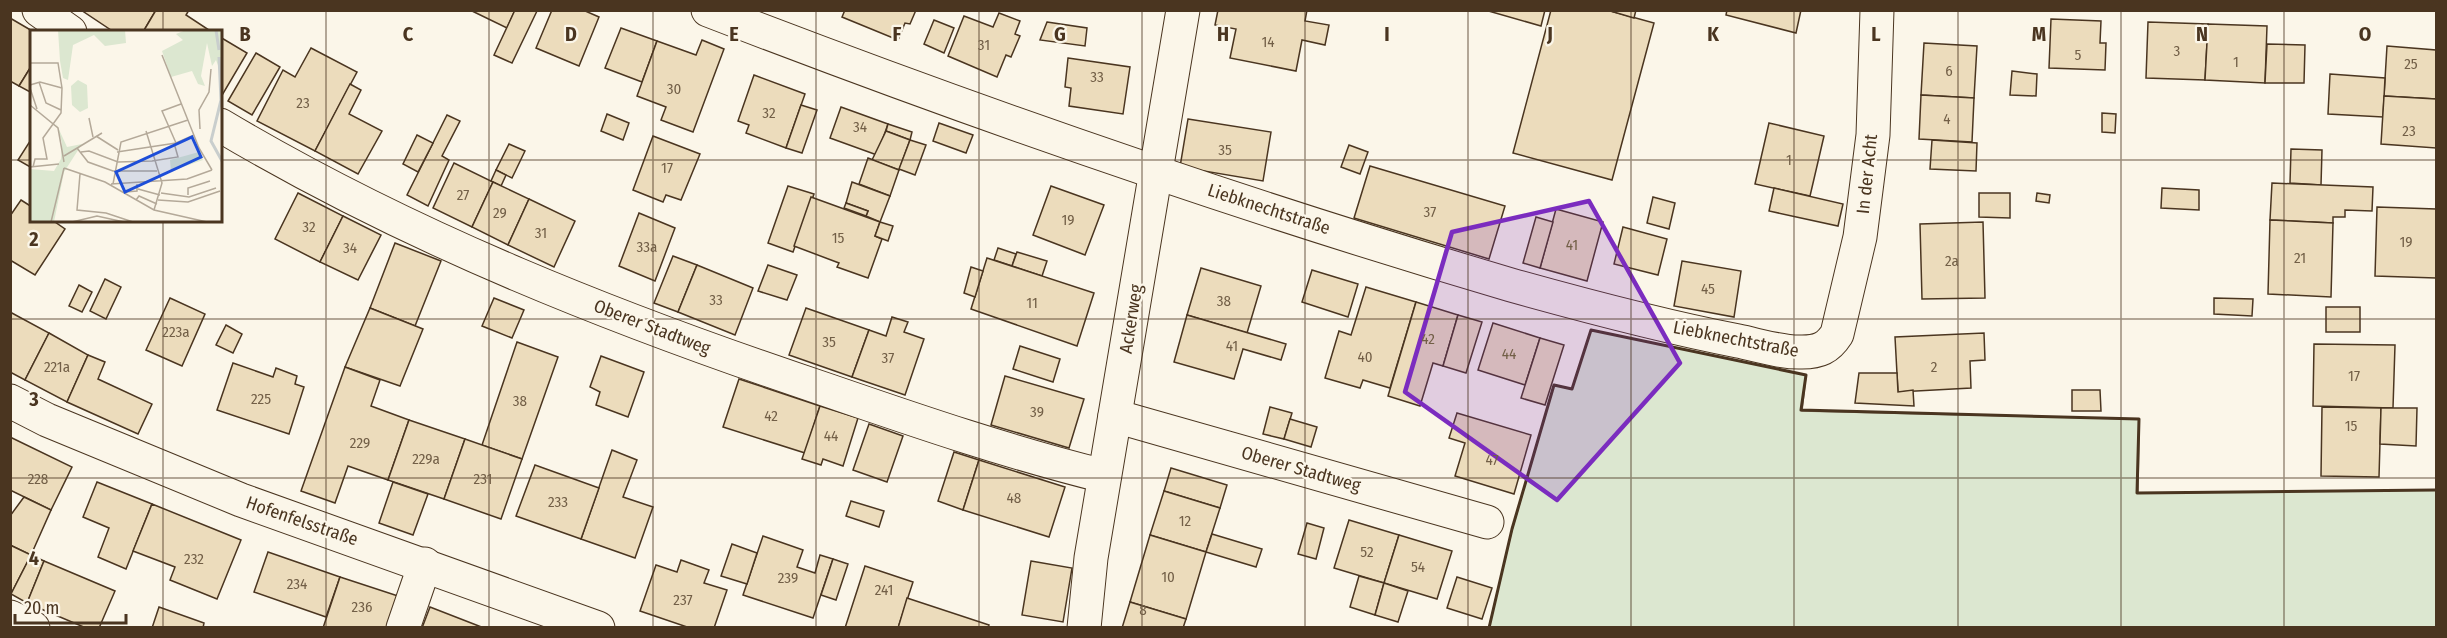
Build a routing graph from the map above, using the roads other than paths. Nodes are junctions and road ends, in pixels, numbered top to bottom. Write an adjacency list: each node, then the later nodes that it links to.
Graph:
1 (39, 10): 5 (street)
2 (708, 10): 7 (street, Liebknechtstraße)
3 (1183, 10): 7 (street, Ackerweg)
4 (1877, 10): 8 (street, In der Acht)
5 (67, 30)
6 (222, 126): 11 (street, Oberer Stadtweg)
7 (1155, 172): 8 (street, Liebknechtstraße); 10 (street, Ackerweg)
8 (1837, 334)
9 (10, 401): 13 (street, Hofenfelsstraße)
10 (1115, 416): 11 (street, Ackerweg); 12 (street, Oberer Stadtweg)
11 (1104, 476): 18 (street, Ackerweg)
12 (1487, 522)
13 (425, 564): 16 (street); 17 (street, Hofenfelsstraße)
14 (10, 617): 15 (street)
15 (33, 627)
16 (403, 627)
17 (598, 627)
18 (1084, 627)

